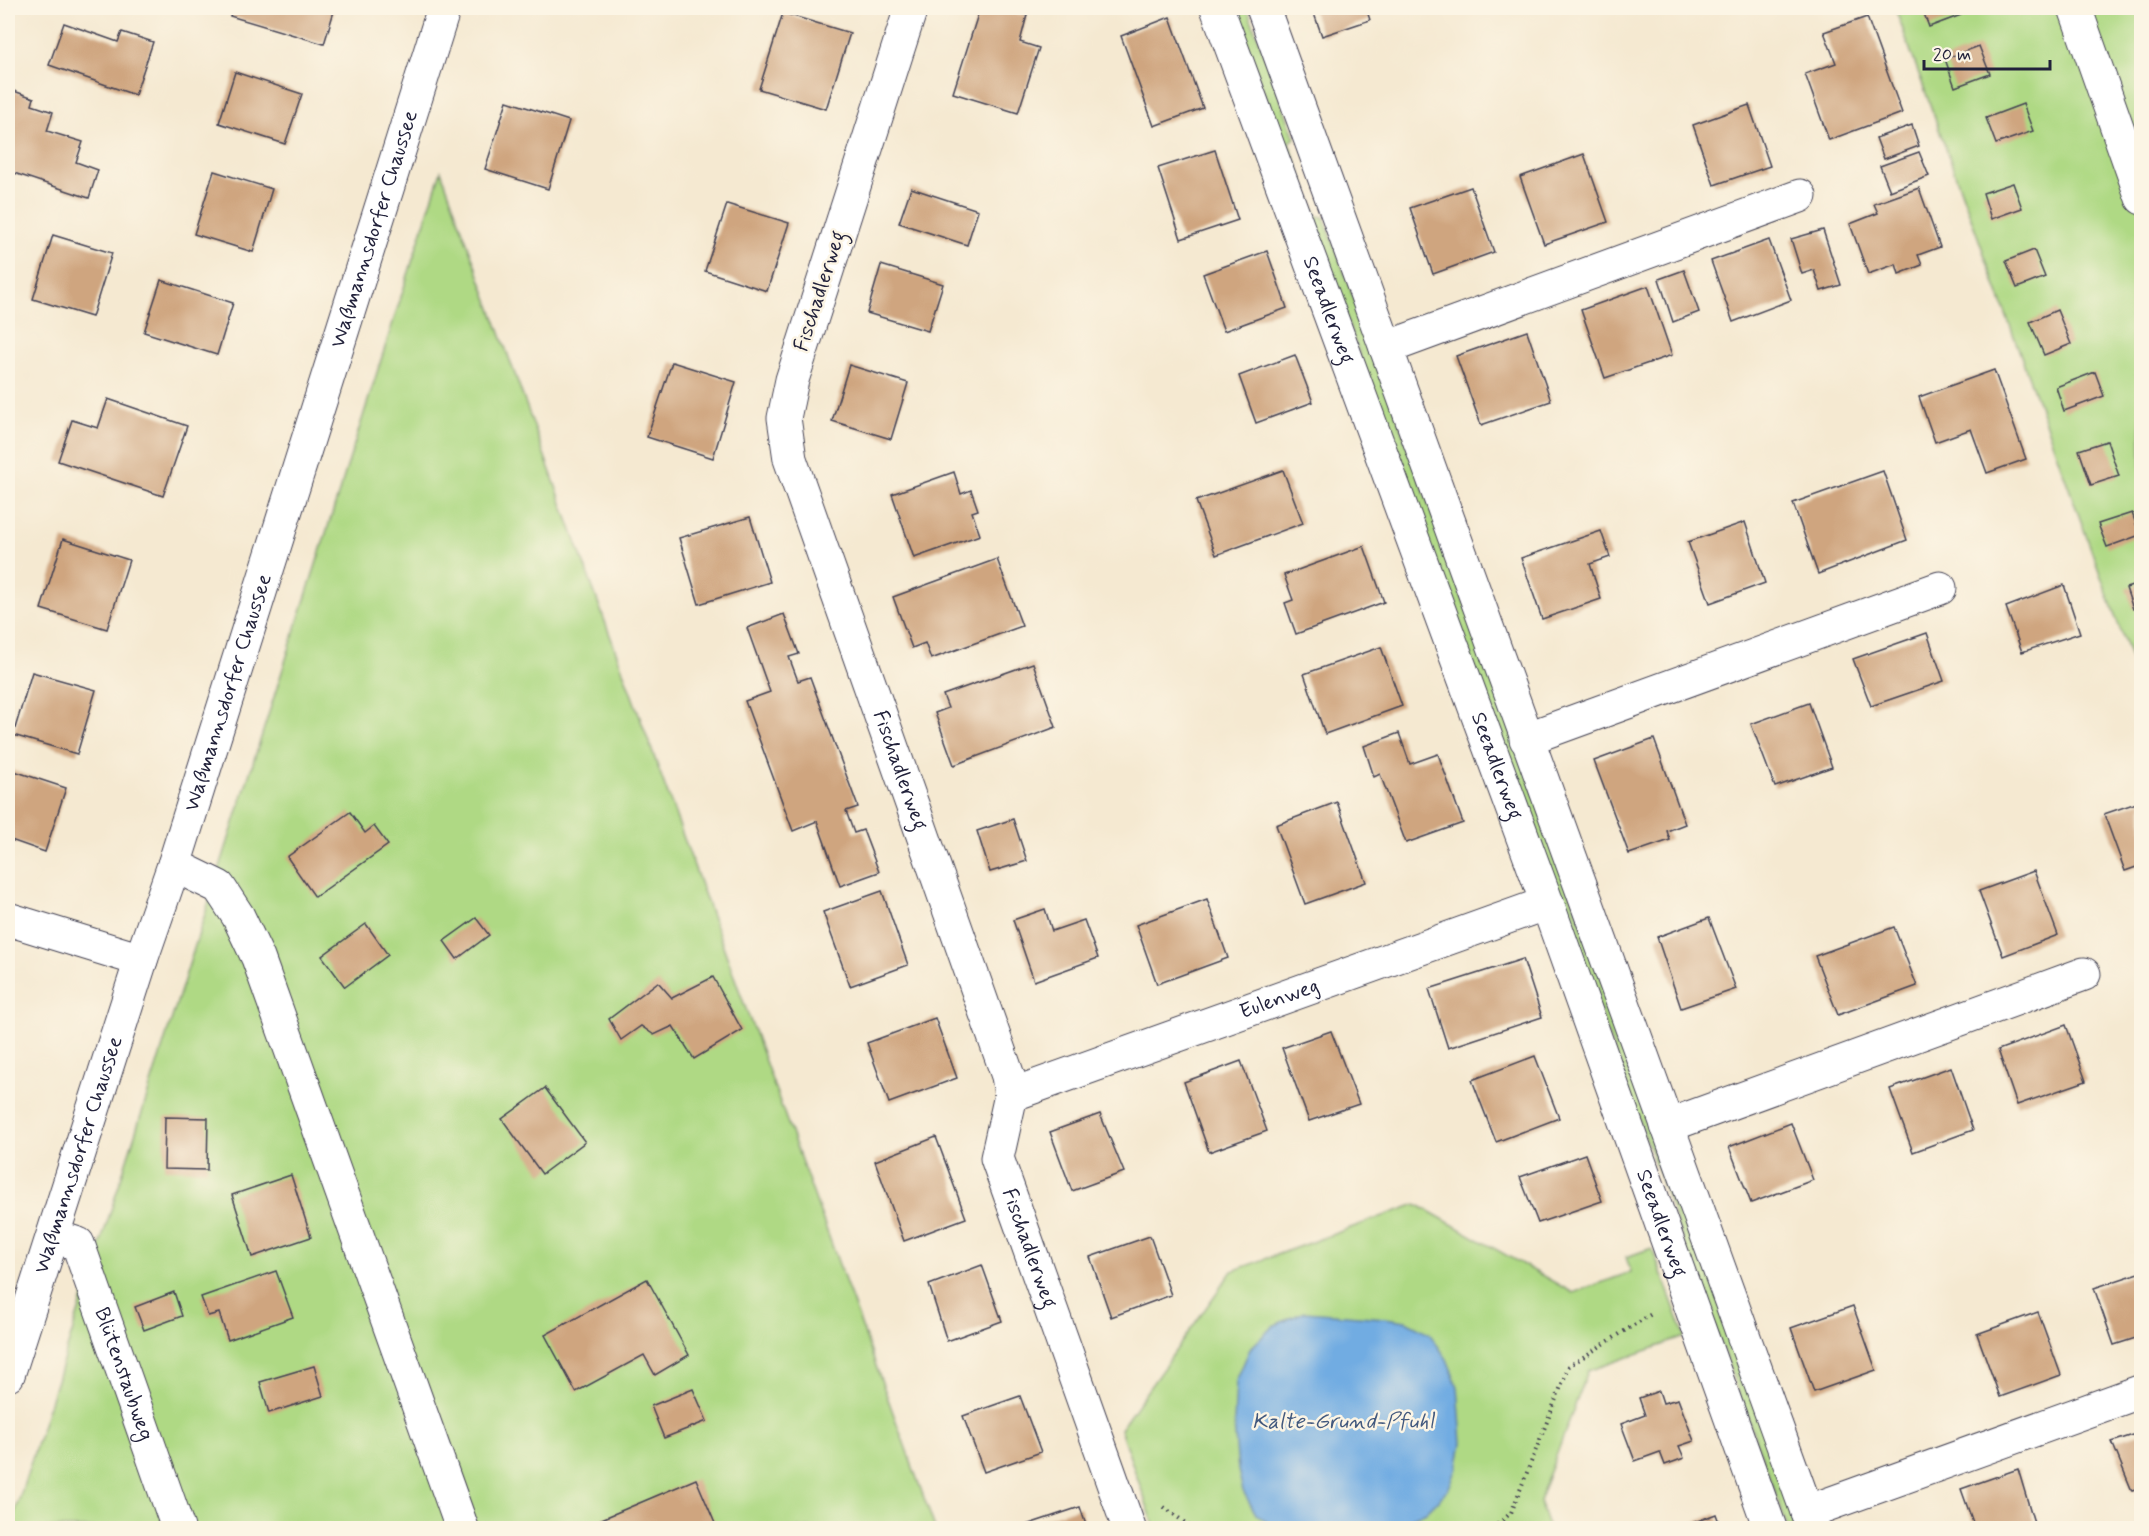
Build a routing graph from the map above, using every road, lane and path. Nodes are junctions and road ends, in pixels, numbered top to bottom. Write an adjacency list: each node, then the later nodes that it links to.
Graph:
1 (444, 8): 11 (street, Waßmannsdorfer Chaussee)
2 (911, 8): 16 (street, Fischadlerweg)
3 (1216, 8): 12 (street, Seeadlerweg)
4 (1263, 8): 8 (street, Seeadlerweg)
5 (2075, 8): 7 (street)
6 (1800, 196): 8 (street, Seeadlerweg)
7 (2142, 198)
8 (1386, 348): 10 (street, Seeadlerweg)
9 (1940, 588): 10 (street, Seeadlerweg)
10 (1526, 739): 17 (street, Seeadlerweg)
11 (174, 865): 14 (street, Waßmannsdorfer Chaussee); 24 (street)
12 (1547, 903): 16 (street, Eulenweg); 19 (street, Seeadlerweg)
13 (8, 919): 14 (street)
14 (141, 960): 18 (street, Waßmannsdorfer Chaussee)
15 (2084, 975): 17 (street)
16 (1011, 1095): 25 (street, Fischadlerweg)
17 (1667, 1126): 22 (street, Seeadlerweg)
18 (53, 1236): 20 (street, Waßmannsdorfer Chaussee); 23 (street, Blütenstaubweg)
19 (1687, 1293): 26 (path); 27 (street, Seeadlerweg)
20 (8, 1375)
21 (2142, 1391): 22 (street, Seeadlerweg)
22 (1810, 1520)
23 (178, 1528)
24 (462, 1528)
25 (1129, 1528)
26 (1493, 1528)
27 (1770, 1528)

